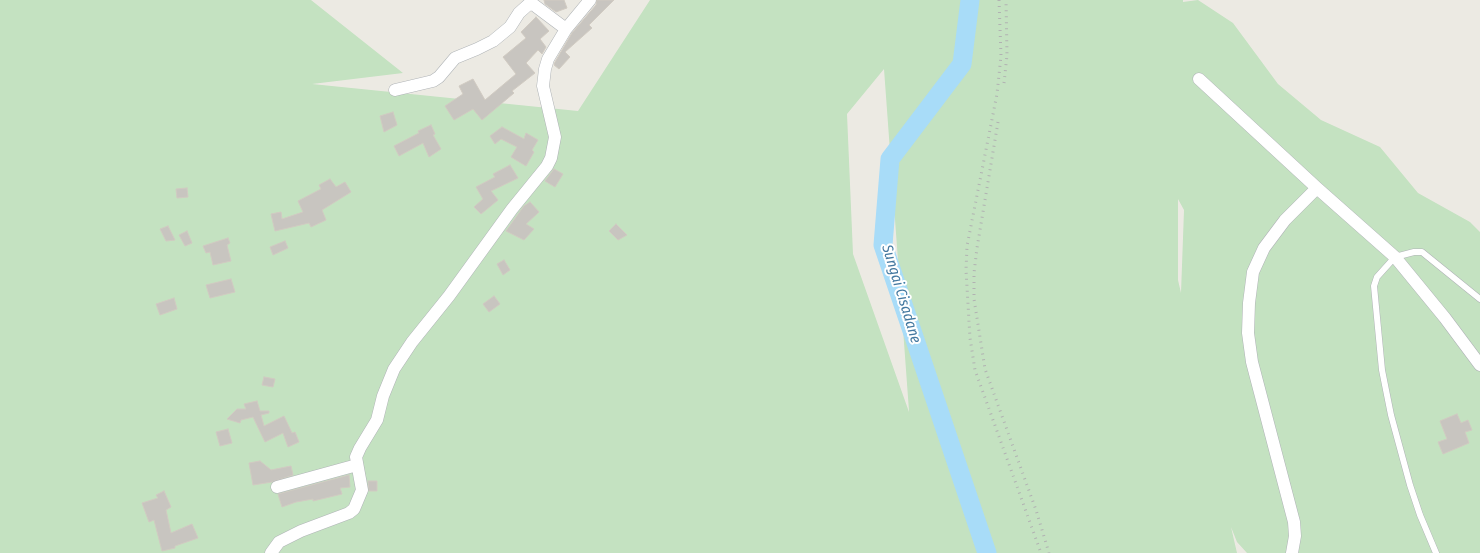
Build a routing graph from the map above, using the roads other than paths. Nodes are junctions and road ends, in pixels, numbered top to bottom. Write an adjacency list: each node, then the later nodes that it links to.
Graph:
1 (590, 0): 2 (street)
2 (566, 29): 4 (street); 9 (street)
3 (1199, 79): 5 (street)
4 (395, 90)
5 (1317, 188): 6 (street); 12 (street)
6 (1395, 257): 7 (lane); 8 (street); 13 (lane)
7 (1480, 299)
8 (1480, 365)
9 (357, 465): 10 (street); 11 (street)
10 (277, 487)
11 (271, 553)
12 (1292, 553)
13 (1436, 553)

